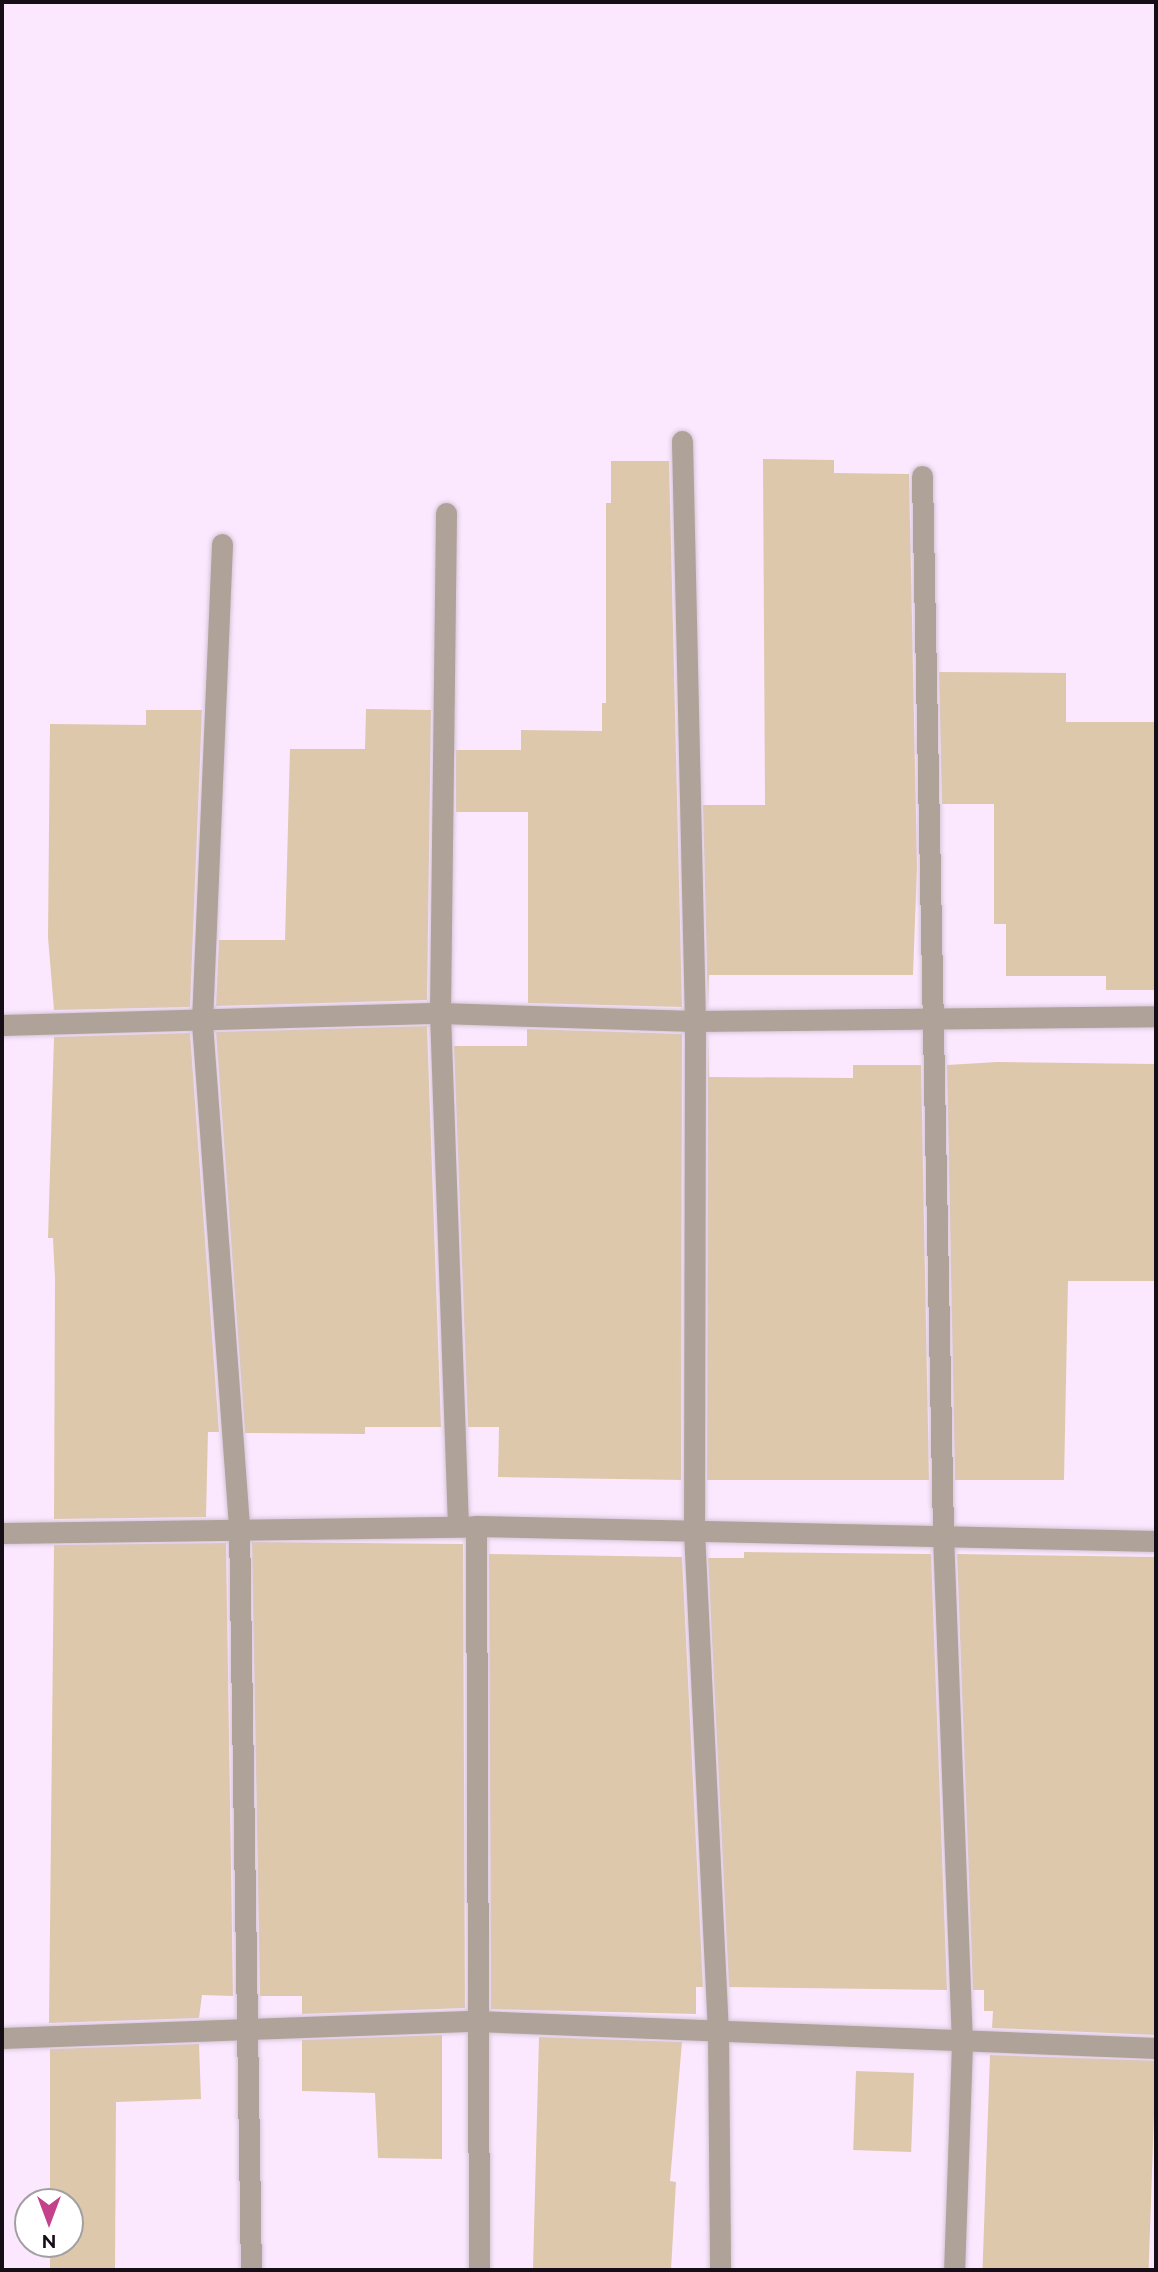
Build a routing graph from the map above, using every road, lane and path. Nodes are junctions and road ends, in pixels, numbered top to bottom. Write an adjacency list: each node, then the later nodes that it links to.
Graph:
1 (682, 441): 8 (street)
2 (922, 476): 7 (street)
3 (446, 513): 5 (street)
4 (222, 544): 9 (street)
5 (440, 1013): 8 (street); 9 (street); 12 (street)
6 (1156, 1016): 7 (street)
7 (934, 1020): 8 (street); 15 (street)
8 (695, 1021): 13 (street)
9 (202, 1023): 10 (street); 11 (street)
10 (2, 1026)
11 (239, 1526): 12 (street); 14 (street); 18 (street)
12 (467, 1526): 13 (street); 17 (street)
13 (694, 1531): 15 (street); 19 (street)
14 (2, 1533)
15 (943, 1535): 16 (street); 21 (street)
16 (1156, 1541)
17 (475, 2021): 18 (street); 19 (street); 24 (street)
18 (250, 2026): 20 (street); 23 (street)
19 (718, 2032): 21 (street); 25 (street)
20 (2, 2038)
21 (962, 2044): 22 (street); 26 (street)
22 (1156, 2048)
23 (251, 2270)
24 (479, 2270)
25 (720, 2270)
26 (954, 2270)

